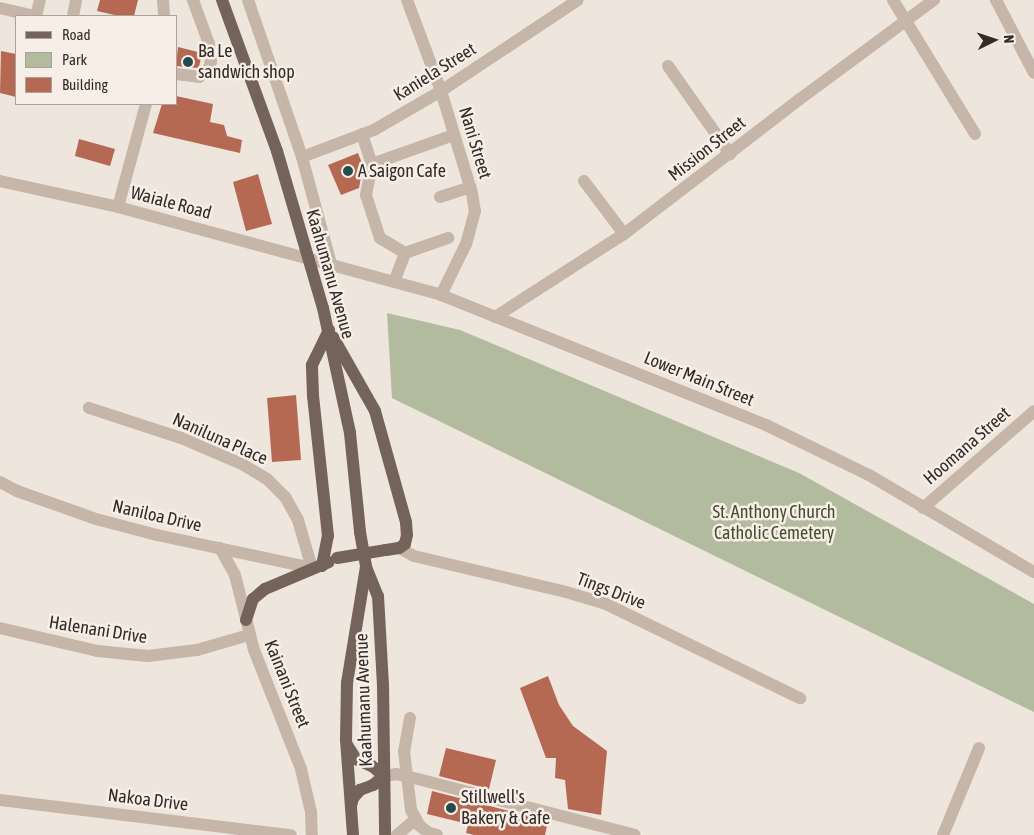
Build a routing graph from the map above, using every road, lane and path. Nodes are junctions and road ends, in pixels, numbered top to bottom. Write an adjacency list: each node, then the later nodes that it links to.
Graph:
1 (40, 0): 14 (street)
2 (76, 0): 15 (street)
3 (163, 0): 16 (street)
4 (193, 0): 20 (street)
5 (222, 0): 41 (main road, Kaahumanu Avenue, bridge)
6 (248, 0): 27 (street)
7 (406, 0): 21 (street, Nani Street)
8 (578, 0): 21 (street, Kaniela Street)
9 (893, 0): 17 (street)
10 (934, 0): 17 (street, Mission Street)
11 (996, 0): 19 (street)
12 (0, 8): 13 (street)
13 (32, 15)
14 (36, 15)
15 (73, 15)
16 (164, 15)
17 (905, 21): 24 (street); 26 (street, Mission Street)
18 (668, 66): 26 (street)
19 (1034, 73)
20 (178, 74)
21 (441, 91): 23 (street, Kaniela Street); 25 (street, Nani Street)
22 (146, 105): 33 (street)
23 (362, 134): 27 (street, Kaniela Street); 28 (street)
24 (975, 134)
25 (454, 135): 28 (street); 31 (street, Nani Street)
26 (730, 154): 34 (street, Mission Street)
27 (302, 157): 37 (street)
28 (372, 164): 36 (street)
29 (0, 181): 33 (street, Waiale Road)
30 (584, 181): 34 (street)
31 (470, 187): 32 (street); 39 (street, Nani Street)
32 (440, 196)
33 (118, 207): 37 (street, Waiale Road)
34 (624, 234): 40 (street, Mission Street)
35 (448, 238): 36 (street)
36 (405, 253): 38 (street)
37 (331, 264): 38 (street, Lower Main Street)
38 (394, 282): 39 (street, Lower Main Street)
39 (441, 295): 40 (street, Lower Main Street)
40 (495, 317): 45 (street, Lower Main Street)
41 (329, 330): 47 (main road); 48 (main road); 49 (main road, Kaahumanu Avenue)
42 (89, 408): 48 (street, Naniluna Place)
43 (1034, 411): 45 (street, Hoomana Street)
44 (0, 482): 46 (street, Naniloa Drive)
45 (923, 508): 50 (street, Lower Main Street)
46 (220, 548): 48 (street, Naniloa Drive); 51 (street, Kainani Street)
47 (393, 549): 48 (main road, bridge); 54 (street, Tings Drive)
48 (317, 567): 51 (main road)
49 (366, 568): 56 (main road, Kaahumanu Avenue); 58 (main road, Kaahumanu Avenue)
50 (1034, 572)
51 (246, 620): 53 (street, Kainani Street)
52 (0, 628): 53 (street, Halenani Drive)
53 (249, 635): 64 (street, Kainani Street)
54 (800, 698)
55 (410, 718): 59 (street)
56 (346, 740): 58 (main road); 61 (main road, Kaahumanu Avenue)
57 (980, 748): 70 (street)
58 (384, 776): 59 (street); 61 (main road); 66 (main road, Kaahumanu Avenue)
59 (406, 776): 62 (street); 69 (street)
60 (0, 800): 63 (street, Nakoa Drive)
61 (351, 806): 65 (main road, Kaahumanu Avenue)
62 (415, 820): 67 (street); 68 (street)
63 (291, 835)
64 (312, 835)
65 (353, 835)
66 (385, 835)
67 (397, 835)
68 (437, 835)
69 (635, 835)
70 (943, 835)

